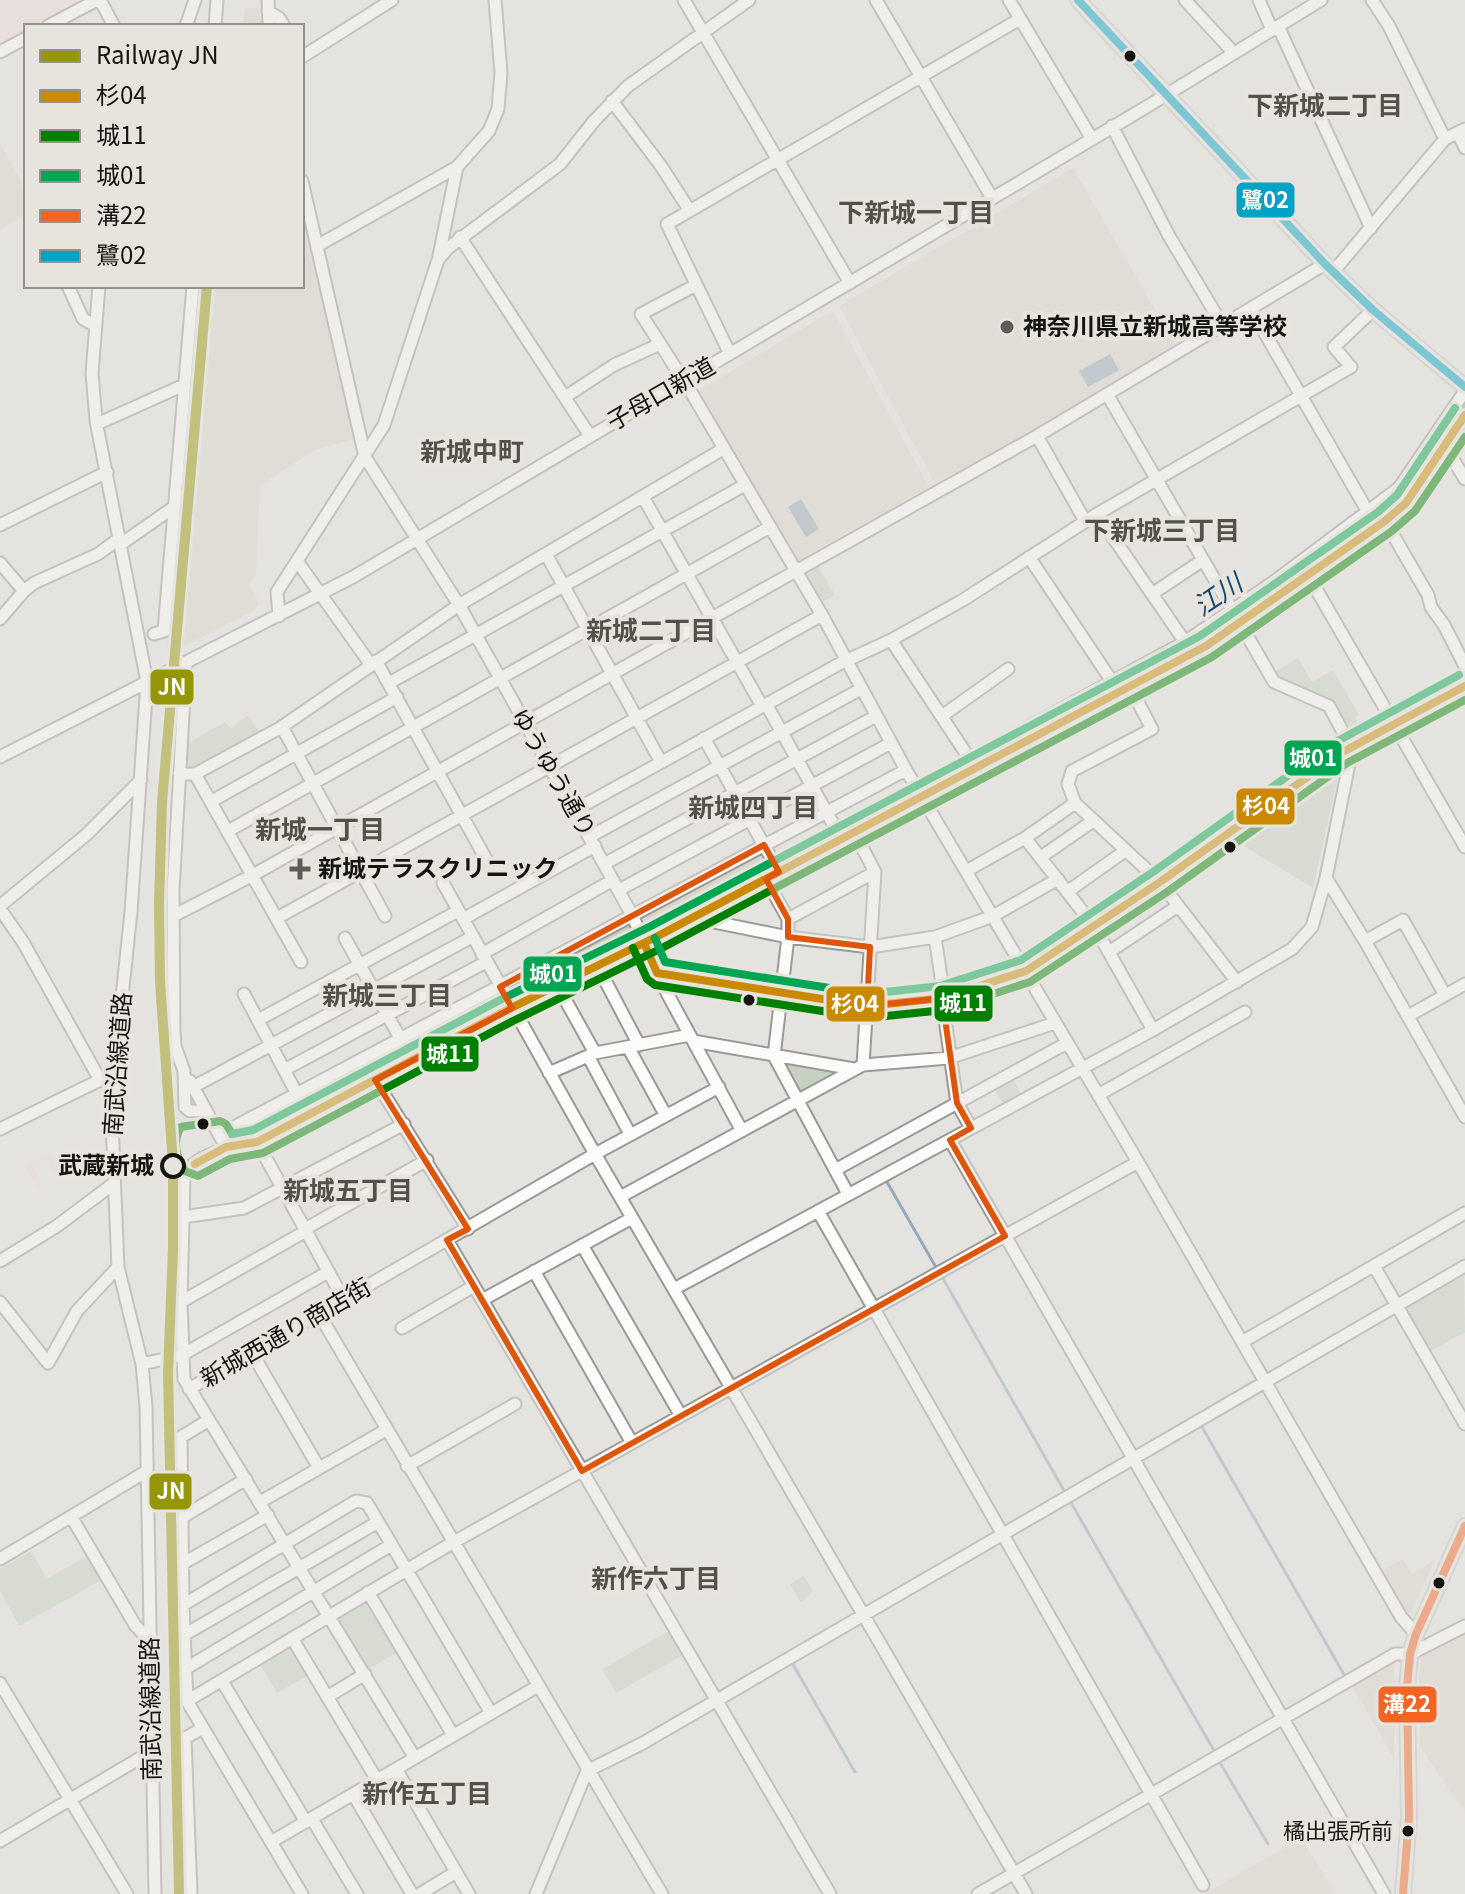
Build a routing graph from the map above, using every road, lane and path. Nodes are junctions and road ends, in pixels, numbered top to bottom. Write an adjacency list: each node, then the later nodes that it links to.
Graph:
1 (98, 0): 18 (street); 19 (street)
2 (195, 0): 20 (street)
3 (217, 0): 21 (street)
4 (392, 0): 28 (street)
5 (495, 0): 38 (street)
6 (684, 0): 24 (street)
7 (749, 0): 24 (street)
8 (876, 0): 29 (street)
9 (1009, 0): 17 (street)
10 (1078, 0): 30 (main road)
11 (1185, 0): 27 (street)
12 (1259, 0): 23 (street)
13 (1324, 0): 15 (street, 子母口新道)
14 (1372, 0): 35 (street)
15 (1310, 4): 23 (street, 子母口新道)
16 (268, 6): 22 (street)
17 (1020, 19): 29 (street); 34 (street)
18 (52, 24)
19 (113, 24)
20 (187, 24)
21 (215, 24)
22 (283, 24)
23 (1275, 28): 27 (street, 子母口新道); 42 (street)
24 (703, 33): 31 (street); 37 (street)
25 (24, 39): 26 (street)
26 (0, 52)
27 (1233, 52): 30 (street, 子母口新道)
28 (304, 56)
29 (921, 76): 37 (street); 40 (street)
30 (1166, 94): 32 (street, 子母口新道); 46 (main road)
31 (612, 101): 41 (street); 43 (street)
32 (1112, 126): 34 (street, 子母口新道); 55 (street)
33 (1461, 131): 35 (street); 36 (street)
34 (1092, 139): 40 (street, 子母口新道)
35 (1445, 139): 42 (street)
36 (1465, 148)
37 (778, 161): 41 (street); 47 (street)
38 (457, 167): 44 (street); 45 (street)
39 (304, 190): 44 (street)
40 (992, 198): 47 (street, 子母口新道)
41 (690, 211): 48 (street)
42 (1371, 228): 46 (street)
43 (460, 237): 45 (street); 63 (street)
44 (317, 246): 70 (street)
45 (438, 260): 70 (street)
46 (1329, 268): 52 (street); 53 (main road)
47 (850, 283): 57 (street, 子母口新道)
48 (696, 285): 56 (street); 57 (street)
49 (69, 288): 54 (street)
50 (99, 288): 54 (street, 南武沿線道路)
51 (193, 288): 59 (street)
52 (1251, 309): 55 (street); 62 (street)
53 (1373, 310): 60 (main road); 62 (street)
54 (95, 325): 65 (street, 南武沿線道路)
55 (1223, 326): 61 (street)
56 (660, 344): 58 (street); 63 (street)
57 (730, 354): 58 (street, 子母口新道)
58 (682, 381): 66 (street, 子母口新道); 69 (street)
59 (184, 385): 65 (street); 76 (street)
60 (1465, 389): 77 (street)
61 (1107, 394): 67 (street); 72 (street)
62 (1301, 395): 72 (street); 77 (street)
63 (565, 397): 66 (street)
64 (1465, 415): 68 (street)
65 (97, 424): 71 (street, 南武沿線道路)
66 (590, 436): 84 (street, 子母口新道)
67 (1037, 436): 79 (street); 91 (street)
68 (1444, 445): 73 (street); 80 (street)
69 (723, 449): 74 (street); 75 (street)
70 (365, 457): 84 (street, ゆうゆう通り); 89 (street)
71 (107, 472): 81 (street); 85 (street, 南武沿線道路)
72 (1158, 479): 78 (street); 88 (street)
73 (1465, 479)
74 (745, 485): 82 (street); 83 (street)
75 (643, 497): 83 (street); 86 (street)
76 (174, 507): 85 (street); 106 (street)
77 (1368, 512): 99 (street)
78 (1097, 514): 79 (street); 96 (street)
79 (1085, 521): 87 (street)
80 (1385, 521): 93 (street); 114 (street)
81 (0, 525)
82 (770, 527): 91 (street); 92 (street)
83 (662, 531): 92 (street); 94 (street)
84 (418, 538): 97 (street, 子母口新道); 98 (street, ゆうゆう通り)
85 (121, 541): 95 (street); 118 (street, 南武沿線道路)
86 (546, 554): 94 (street); 98 (street)
87 (1029, 557): 108 (street); 120 (street)
88 (1203, 560): 96 (street); 99 (street)
89 (297, 561): 97 (street); 101 (street)
90 (0, 563): 95 (street)
91 (795, 571): 100 (street); 102 (street)
92 (687, 574): 102 (street); 105 (street)
93 (1308, 575): 104 (street); 129 (street)
94 (563, 586): 105 (street); 107 (street)
95 (24, 591): 103 (street)
96 (1152, 594): 109 (street)
97 (321, 595): 101 (street, 子母口新道); 112 (street)
98 (459, 605): 107 (street, ゆうゆう通り); 112 (street)
99 (1233, 610): 104 (street); 109 (street)
100 (822, 615): 110 (street); 113 (street)
101 (279, 616): 111 (street, 子母口新道)
102 (712, 618): 113 (street); 116 (street)
103 (0, 619)
104 (1239, 622): 120 (street); 135 (street)
105 (587, 628): 116 (street); 117 (street)
106 (154, 634)
107 (476, 635): 117 (street, ゆうゆう通り); 119 (street)
108 (891, 640): 110 (street); 126 (street)
109 (1185, 642): 120 (street)
110 (846, 660): 122 (street); 124 (street)
111 (186, 662): 118 (street, 子母口新道); 145 (street)
112 (374, 663): 119 (street); 131 (street)
113 (738, 663): 124 (street); 127 (street)
114 (1465, 666)
115 (1008, 669): 126 (street)
116 (612, 673): 127 (street); 128 (street)
117 (499, 678): 128 (street, ゆうゆう通り); 130 (street)
118 (147, 682): 137 (street, 子母口新道); 147 (street, 南武沿線道路)
119 (389, 683): 123 (street)
120 (1119, 683): 138 (street); 150 (street); 153 (street)
121 (1465, 686): 129 (street)
122 (861, 689): 125 (street); 132 (street)
123 (397, 697): 130 (street); 136 (street)
124 (764, 705): 132 (street); 133 (street)
125 (876, 716): 134 (street); 139 (street)
126 (942, 716): 138 (street)
127 (637, 718): 140 (street); 141 (street)
128 (523, 722): 141 (street, ゆうゆう通り); 143 (street)
129 (1394, 725): 135 (street); 166 (street)
130 (413, 726): 143 (street); 148 (street)
131 (282, 727): 136 (street); 146 (street)
132 (782, 731): 139 (street); 142 (street)
133 (704, 738): 140 (street); 142 (street)
134 (891, 743): 144 (street); 149 (street)
135 (1352, 749): 176 (street); 179 (street)
136 (296, 755): 148 (street); 152 (street)
137 (0, 757)
138 (969, 758): 150 (street)
139 (797, 759): 149 (street); 151 (street)
140 (661, 762): 154 (street)
141 (549, 766): 154 (street, ゆうゆう通り); 156 (street)
142 (720, 767): 151 (street); 164 (street)
143 (438, 770): 156 (street); 159 (street)
144 (906, 770): 150 (street); 155 (street)
145 (179, 774): 146 (street); 188 (street)
146 (195, 774): 152 (street)
147 (141, 780): 184 (street); 241 (street, 南武沿線道路)
148 (312, 784): 159 (street); 160 (street)
149 (812, 785): 155 (street); 157 (street)
150 (920, 792): 161 (street); 171 (street)
151 (735, 793): 157 (street); 170 (street)
152 (212, 801): 160 (street)
153 (1075, 803): 158 (street); 163 (street)
154 (575, 810): 164 (street, ゆうゆう通り)
155 (826, 811): 162 (street); 165 (street)
156 (462, 815): 169 (street); 172 (street)
157 (749, 820): 165 (street); 181 (street)
158 (1093, 821): 167 (street); 168 (street)
159 (336, 828): 172 (street); 175 (street)
160 (228, 831): 175 (street)
161 (854, 832): 162 (street); 174 (street)
162 (841, 838): 173 (street)
163 (1025, 838): 168 (street); 171 (street)
164 (592, 841): 170 (street, ゆうゆう通り); 186 (street)
165 (764, 845): 173 (street); 187 (street)
166 (1465, 847)
167 (1125, 851): 179 (street); 182 (street)
168 (1041, 857): 178 (street)
169 (486, 859)
170 (604, 864): 181 (street, ゆうゆう通り)
171 (966, 871): 190 (street)
172 (361, 872): 189 (street); 191 (street)
173 (779, 872): 177 (street)
174 (875, 872): 192 (street); 200 (street)
175 (253, 875): 188 (street); 191 (street)
176 (1326, 878): 198 (street); 208 (street)
177 (766, 879): 185 (street); 192 (street)
178 (1058, 879): 182 (street); 190 (street)
179 (1160, 882): 183 (street); 193 (street)
180 (443, 883): 186 (street)
181 (616, 885): 187 (street, ゆうゆう通り); 202 (street)
182 (1067, 892): 193 (street)
183 (1178, 906): 201 (street); 208 (street)
184 (0, 908): 239 (street)
185 (704, 911): 195 (street); 199 (street)
186 (461, 915): 194 (street); 204 (street)
187 (632, 915): 199 (street, ゆうゆう通り); 211 (street)
188 (173, 916): 237 (street)
189 (385, 916)
190 (993, 916): 196 (street); 206 (street)
191 (277, 918): 203 (street)
192 (788, 919): 195 (street)
193 (1094, 926): 201 (street); 206 (street)
194 (472, 937): 202 (street); 212 (street)
195 (788, 937): 200 (street); 214 (street)
196 (935, 937): 200 (street); 216 (street)
197 (345, 938): 204 (street)
198 (1365, 941): 215 (street); 221 (street)
199 (644, 943): 205 (street); 207 (street, ゆうゆう通り)
200 (870, 947): 217 (street)
201 (1109, 952): 224 (street)
202 (484, 958): 211 (street); 220 (street)
203 (301, 962)
204 (360, 964): 212 (street); 222 (street)
205 (597, 965): 210 (street); 229 (street)
206 (1026, 971): 216 (street); 223 (street)
207 (657, 973): 214 (street); 225 (street, ゆうゆう通り)
208 (1237, 982): 224 (street)
209 (1465, 984): 215 (street)
210 (557, 985): 218 (street); 230 (street)
211 (500, 987): 218 (street); 226 (street)
212 (373, 990): 220 (street); 228 (street)
213 (244, 994): 222 (street)
214 (781, 994): 217 (street); 231 (street)
215 (1445, 995): 221 (street)
216 (943, 997): 217 (street); 232 (street)
217 (867, 1006): 234 (street)
218 (512, 1008): 233 (street); 238 (street)
219 (1245, 1012): 245 (street)
220 (387, 1015): 226 (street); 236 (street)
221 (1408, 1016): 251 (street)
222 (258, 1020): 228 (street)
223 (1055, 1023): 227 (street); 232 (street)
224 (1153, 1030): 235 (street)
225 (692, 1038): 229 (street); 231 (street); 243 (street, ゆうゆう通り)
226 (401, 1040): 233 (street); 244 (street)
227 (1067, 1043): 235 (street); 247 (street)
228 (270, 1044): 236 (street); 242 (street)
229 (634, 1046): 230 (street); 249 (street)
230 (592, 1055): 238 (street); 256 (street)
231 (774, 1056): 234 (street); 246 (street)
232 (949, 1058): 234 (street); 247 (street)
233 (412, 1060): 240 (street)
234 (859, 1067): 246 (street)
235 (1082, 1068): 245 (street); 253 (street)
236 (284, 1070): 244 (street)
237 (184, 1071): 242 (street); 248 (street)
238 (549, 1073): 261 (street)
239 (100, 1080): 241 (street); 254 (street)
240 (375, 1080): 250 (street); 252 (street)
241 (113, 1082): 265 (street, 南武沿線道路)
242 (193, 1087): 248 (street)
243 (719, 1087): 249 (street, 新城西通り商店街); 255 (street, ゆうゆう通り)
244 (296, 1093): 250 (street); 257 (street)
245 (1098, 1095): 263 (street)
246 (797, 1101): 255 (street); 264 (street)
247 (957, 1103): 253 (street); 264 (street)
248 (206, 1110): 257 (street)
249 (665, 1114): 256 (street, 新城西通り商店街)
250 (308, 1115): 259 (street)
251 (1465, 1117)
252 (404, 1124): 262 (street); 266 (street)
253 (971, 1128): 258 (street)
254 (0, 1129)
255 (742, 1131): 268 (street)
256 (630, 1134): 261 (street, 新城西通り商店街)
257 (219, 1135): 260 (street)
258 (950, 1140): 267 (street); 275 (street)
259 (257, 1142): 260 (street); 266 (street)
260 (226, 1147): 271 (street)
261 (595, 1154): 268 (street); 273 (street, 新城西通り商店街)
262 (427, 1160): 273 (street); 274 (street)
263 (1138, 1162): 275 (street); 294 (street)
264 (835, 1170): 267 (street)
265 (113, 1184): 278 (street); 281 (street, 南武沿線道路)
266 (282, 1188): 271 (street); 274 (street)
267 (848, 1194): 269 (street)
268 (620, 1197): 272 (street)
269 (818, 1211): 285 (street); 290 (street)
270 (1465, 1213): 279 (street)
271 (183, 1217): 288 (street)
272 (632, 1218): 277 (street); 285 (street)
273 (468, 1229): 276 (street, 新城西通り商店街)
274 (305, 1230): 283 (street); 288 (street)
275 (1005, 1236): 290 (street); 307 (street)
276 (447, 1240): 284 (street); 286 (street, 新城西通り商店街)
277 (582, 1245): 282 (street); 302 (street)
278 (0, 1261)
279 (1374, 1266): 289 (street); 294 (street)
280 (1465, 1266): 289 (street)
281 (118, 1267): 291 (street); 297 (street, 南武沿線道路)
282 (534, 1271): 287 (street); 306 (street)
283 (328, 1272): 286 (street); 296 (street)
284 (474, 1286): 287 (street); 293 (street)
285 (674, 1289): 299 (street)
286 (344, 1300): 292 (street, 新城西通り商店街)
287 (482, 1300): 311 (street)
288 (181, 1302): 296 (street)
289 (1397, 1305): 298 (street); 304 (street)
290 (873, 1309): 299 (street); 319 (street)
291 (2, 1310)
292 (319, 1314): 295 (street, 新城西通り商店街); 305 (street)
293 (402, 1328)
294 (1242, 1342): 298 (street)
295 (252, 1353): 300 (street, 新城西通り商店街); 309 (street)
296 (182, 1359): 297 (street); 300 (street)
297 (142, 1364): 310 (street, 南武沿線道路)
298 (1265, 1381): 307 (street); 333 (street)
299 (732, 1388): 302 (street); 330 (street)
300 (189, 1389): 303 (street, 新城西通り商店街)
301 (515, 1404): 308 (street)
302 (681, 1416): 306 (street)
303 (209, 1420): 312 (street, 新城西通り商店街); 316 (street)
304 (1465, 1424)
305 (386, 1430): 308 (street); 309 (street)
306 (632, 1443): 311 (street)
307 (1133, 1458): 319 (street); 347 (street)
308 (407, 1466): 320 (street)
309 (319, 1468): 313 (street)
310 (147, 1471): 315 (street); 336 (street, 南武沿線道路)
311 (582, 1471): 320 (street); 344 (street)
312 (246, 1479): 313 (street, 新城西通り商店街); 316 (street)
313 (260, 1502): 314 (street, 新城西通り商店街)
314 (268, 1515): 321 (street, 新城西通り商店街); 324 (street)
315 (72, 1518): 323 (street); 336 (street)
316 (181, 1518): 324 (street)
317 (378, 1522): 321 (street); 322 (street); 325 (street)
318 (1465, 1526): 333 (main road)
319 (1001, 1534): 330 (street); 356 (street)
320 (452, 1543): 326 (street); 342 (street)
321 (285, 1544): 325 (street, 新城西通り商店街); 329 (street)
322 (391, 1545): 326 (street); 327 (street)
323 (0, 1559)
324 (182, 1564): 329 (street)
325 (300, 1567): 327 (street, 新城西通り商店街); 334 (street)
326 (406, 1570): 328 (street); 346 (street)
327 (315, 1591): 331 (street, 新城西通り商店街); 338 (street)
328 (368, 1592): 331 (street); 349 (street)
329 (183, 1605): 334 (street)
330 (863, 1614): 344 (street); 362 (street)
331 (329, 1615): 335 (street); 339 (street, 新城西通り商店街)
332 (1465, 1626): 337 (street)
333 (1416, 1634): 337 (main road)
334 (184, 1635): 338 (street)
335 (292, 1638): 340 (street); 343 (street)
336 (150, 1641): 350 (street, 南武沿線道路)
337 (1410, 1654): 347 (street); 378 (main road)
338 (185, 1669): 345 (street)
339 (365, 1674): 343 (street); 351 (street, 新城西通り商店街)
340 (222, 1681): 345 (street); 358 (street)
341 (0, 1683): 357 (street)
342 (538, 1686): 346 (street); 353 (street)
343 (327, 1697): 354 (street)
344 (716, 1700): 353 (street); 374 (street)
345 (187, 1701): 348 (street)
346 (491, 1713): 349 (street)
347 (1283, 1719): 356 (street); 377 (street)
348 (203, 1728): 360 (street); 366 (street)
349 (453, 1735): 351 (street)
350 (152, 1751): 357 (street); 365 (street, 南武沿線道路)
351 (415, 1758): 352 (street)
352 (396, 1769): 354 (street); 361 (street)
353 (587, 1771): 372 (street); 373 (street)
354 (377, 1780): 355 (street)
355 (353, 1794): 358 (street); 369 (street)
356 (1152, 1794): 362 (street); 363 (street)
357 (71, 1799): 359 (street); 364 (street)
358 (309, 1820): 360 (street); 368 (street)
359 (0, 1841)
360 (271, 1842): 367 (street)
361 (456, 1872): 370 (street); 371 (street)
362 (1014, 1873): 375 (street); 376 (street)
363 (1203, 1885)
364 (127, 1894)
365 (155, 1894)
366 (191, 1894)
367 (302, 1894)
368 (357, 1894)
369 (412, 1894)
370 (420, 1894)
371 (469, 1894)
372 (536, 1894)
373 (662, 1894)
374 (830, 1894)
375 (978, 1894)
376 (1026, 1894)
377 (1384, 1894)
378 (1403, 1894)

